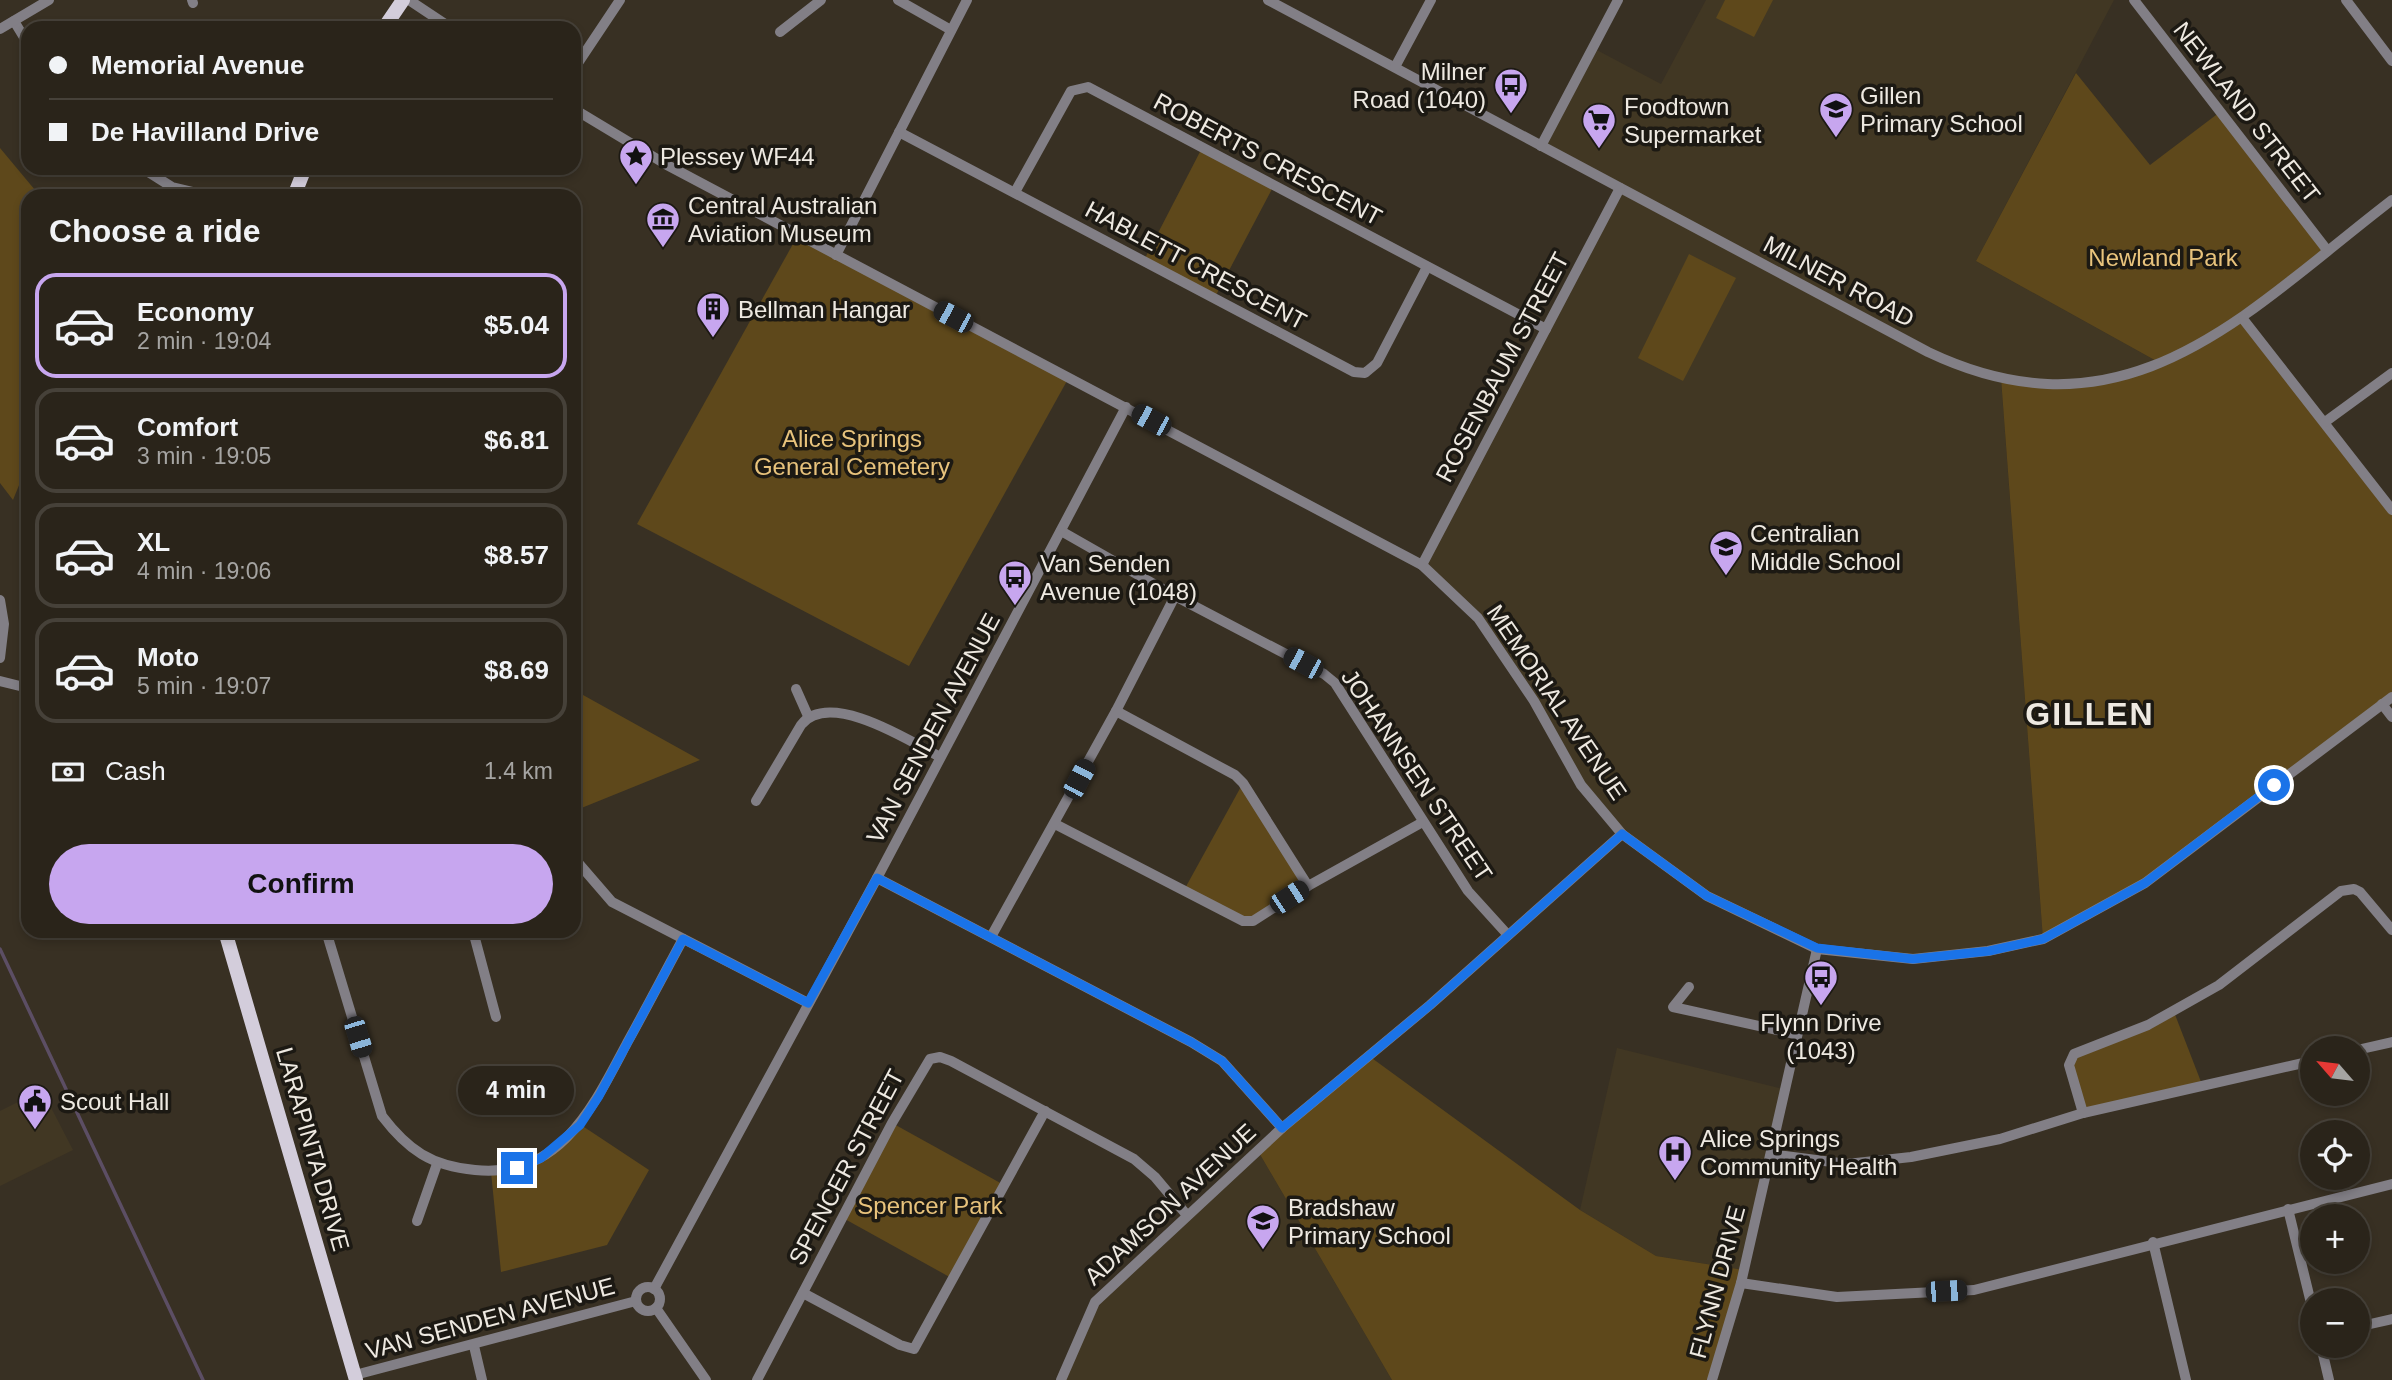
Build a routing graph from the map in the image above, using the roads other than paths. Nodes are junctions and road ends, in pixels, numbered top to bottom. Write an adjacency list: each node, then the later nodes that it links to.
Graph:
1 (49, 0): 13 (street)
2 (403, 0): 14 (main road)
3 (409, 0): 15 (street)
4 (620, 0): 20 (street)
5 (821, 0): 19 (street)
6 (898, 0): 17 (street)
7 (967, 0): 17 (street)
8 (1268, 0): 22 (street, MILNER ROAD)
9 (1431, 0): 22 (street)
10 (1618, 0): 25 (street)
11 (2134, 0): 31 (street, NEWLAND STREET)
12 (2346, 0): 21 (street)
13 (14, 21): 16 (street); 18 (street)
14 (389, 21)
15 (440, 21)
16 (0, 29)
17 (951, 30): 24 (street)
18 (21, 32)
19 (780, 32)
20 (581, 58)
21 (2392, 61)
22 (1395, 67): 25 (street, MILNER ROAD)
23 (581, 113): 32 (street, MEMORIAL AVENUE)
24 (899, 132): 29 (street, HABLETT CRESCENT); 32 (street)
25 (1541, 146): 27 (street, MILNER ROAD)
26 (153, 175): 28 (street)
27 (1620, 188): 34 (street, MILNER ROAD); 35 (street, ROSENBAUM STREET)
28 (180, 189)
29 (1015, 192): 33 (street, ROBERTS CRESCENT); 33 (street, HABLETT CRESCENT)
30 (2392, 200): 31 (street, MILNER ROAD)
31 (2327, 250): 34 (street, MILNER ROAD)
32 (836, 255): 37 (street, MEMORIAL AVENUE)
33 (1427, 267): 35 (street, ROBERTS CRESCENT)
34 (2243, 319): 38 (street)
35 (1546, 329): 41 (street, ROSENBAUM STREET)
36 (2392, 373): 38 (street)
37 (1126, 407): 40 (street, VAN SENDEN AVENUE); 41 (street, MEMORIAL AVENUE)
38 (2325, 422): 39 (street)
39 (2392, 510)
40 (1061, 531): 42 (street, JOHANNSEN STREET); 53 (street, VAN SENDEN AVENUE)
41 (1422, 565): 57 (street, MEMORIAL AVENUE)
42 (1175, 596): 50 (street); 55 (street, JOHANNSEN STREET)
43 (0, 600): 44 (street)
44 (0, 658)
45 (0, 681): 46 (street)
46 (21, 686)
47 (796, 689): 51 (street)
48 (2392, 697): 49 (street, MEMORIAL AVENUE)
49 (2382, 704): 52 (street); 68 (street, MEMORIAL AVENUE)
50 (1116, 711): 56 (street); 60 (street)
51 (808, 716): 53 (street); 54 (street)
52 (2392, 717)
53 (940, 757): 59 (street, VAN SENDEN AVENUE)
54 (756, 801)
55 (1421, 823): 60 (street); 62 (street, JOHANNSEN STREET)
56 (1055, 824): 60 (street); 63 (street)
57 (1622, 834): 62 (street, ADAMSON AVENUE); 68 (street, MEMORIAL AVENUE)
58 (581, 866): 67 (street)
59 (877, 878): 63 (street); 70 (street, VAN SENDEN AVENUE)
60 (1308, 886)
61 (2392, 930): 77 (street)
62 (1507, 934): 78 (street, ADAMSON AVENUE)
63 (992, 936): 78 (street)
64 (227, 938): 96 (main road, LARAPINTA DRIVE)
65 (328, 938): 80 (street)
66 (475, 938): 71 (street)
67 (683, 939): 70 (street); 80 (street)
68 (1817, 948): 72 (street, FLYNN DRIVE)
69 (1689, 987): 72 (street)
70 (808, 1003): 88 (street, VAN SENDEN AVENUE)
71 (496, 1017)
72 (1795, 1034): 79 (street, FLYNN DRIVE)
73 (2392, 1042): 74 (street)
74 (2370, 1047)
75 (2300, 1064): 77 (street)
76 (1045, 1111): 83 (street, SPENCER STREET); 89 (street, SPENCER STREET); 89 (street)
77 (2083, 1113): 79 (street)
78 (1282, 1128): 83 (street, ADAMSON AVENUE)
79 (1771, 1154): 86 (street, FLYNN DRIVE)
80 (437, 1164): 84 (street)
81 (2392, 1184): 82 (street)
82 (2288, 1209): 85 (street); 87 (street)
83 (1186, 1214): 100 (street, ADAMSON AVENUE)
84 (416, 1222)
85 (2153, 1242): 86 (street); 102 (street)
86 (1741, 1283): 101 (street, FLYNN DRIVE)
87 (2307, 1288)
88 (654, 1289): 90 (street); 91 (street)
89 (803, 1293): 99 (street, SPENCER STREET)
90 (636, 1301): 91 (street); 94 (street, VAN SENDEN AVENUE)
91 (656, 1308): 98 (street)
92 (2392, 1319): 93 (street)
93 (2370, 1323)
94 (474, 1346): 96 (street, VAN SENDEN AVENUE); 97 (street)
95 (2324, 1358): 103 (street)
96 (356, 1378)
97 (482, 1380)
98 (706, 1380)
99 (757, 1380)
100 (1061, 1380)
101 (1712, 1380)
102 (2186, 1380)
103 (2329, 1380)

